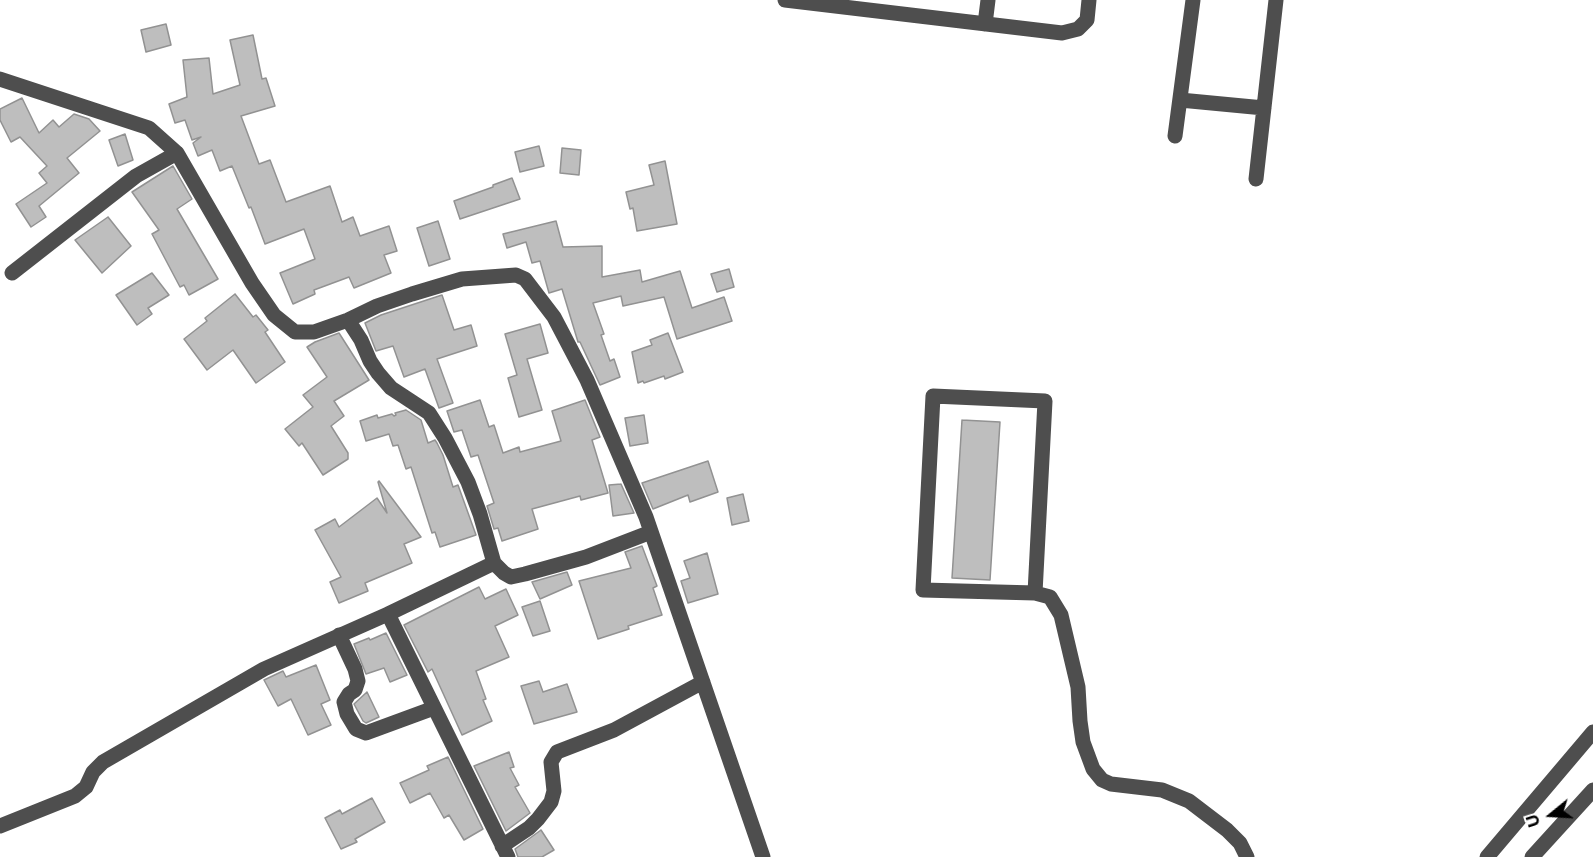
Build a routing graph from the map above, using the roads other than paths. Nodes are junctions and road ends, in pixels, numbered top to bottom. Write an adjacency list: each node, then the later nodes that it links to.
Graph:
1 (785, 0): 6 (street)
2 (988, 0): 7 (street)
3 (1089, 0): 7 (street)
4 (1193, 0): 9 (street)
5 (1276, 0): 10 (street)
6 (883, 6): 7 (street)
7 (985, 24)
8 (0, 79): 12 (street)
9 (1180, 100): 10 (street); 11 (street)
10 (1264, 108): 13 (street)
11 (1175, 136)
12 (177, 153): 14 (street); 15 (street)
13 (1256, 179)
14 (12, 273)
15 (348, 320): 16 (street); 17 (street)
16 (651, 532): 17 (street); 21 (street)
17 (494, 563): 19 (street)
18 (1035, 593): 18 (street); 28 (street)
19 (388, 614): 20 (street); 22 (street)
20 (339, 635): 22 (street); 25 (street)
21 (703, 682): 26 (street); 27 (street)
22 (435, 708): 26 (street)
23 (1593, 732): 29 (street)
24 (1593, 790): 30 (street)
25 (0, 826)
26 (505, 851)
27 (764, 857)
28 (1247, 857)
29 (1487, 857)
30 (1532, 857)

